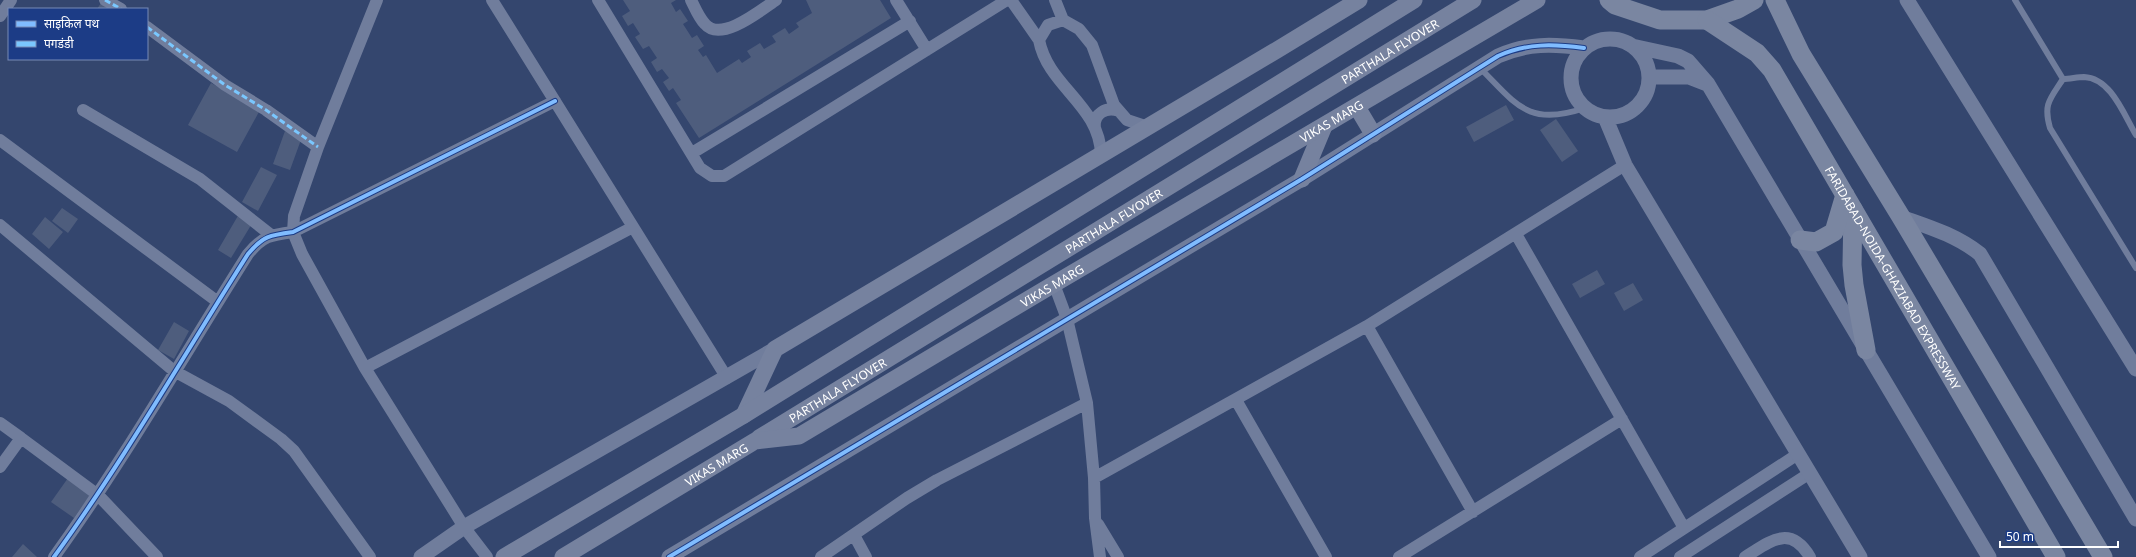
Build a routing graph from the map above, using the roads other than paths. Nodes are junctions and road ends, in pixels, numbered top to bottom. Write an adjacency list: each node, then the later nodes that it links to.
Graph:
1 (11, 0): 22 (street)
2 (105, 0): 21 (street)
3 (378, 0): 48 (street)
4 (492, 0): 35 (street)
5 (598, 0): 49 (street)
6 (691, 0): 7 (street)
7 (776, 0)
8 (896, 0): 25 (street)
9 (1007, 0): 30 (street)
10 (1011, 0): 27 (street)
11 (1055, 0): 23 (street)
12 (1359, 0): 43 (main road)
13 (1414, 0): 74 (main road)
14 (1473, 0): 78 (main road, PARTHALA FLYOVER)
15 (1537, 0): 36 (main road, VIKAS MARG)
16 (1609, 0): 24 (main road)
17 (1754, 0): 24 (main road)
18 (1775, 0): 54 (main road)
19 (1907, 0): 69 (street)
20 (2015, 0): 33 (lane)
21 (119, 8)
22 (0, 16)
23 (1063, 20): 27 (street); 39 (street)
24 (1707, 20): 53 (main road, FARIDABAD-NOIDA-GHAZIABAD EXPRESSWAY)
25 (910, 21): 30 (street); 49 (street)
26 (148, 28): 48 (street)
27 (1039, 40): 44 (street)
28 (1632, 46): 29 (street); 32 (street); 34 (street)
29 (1584, 48): 31 (street); 37 (street)
30 (927, 50): 49 (street)
31 (1480, 68): 37 (lane); 45 (street)
32 (1649, 77): 34 (street); 40 (street)
33 (2063, 79): 46 (lane); 61 (lane)
34 (1708, 84): 60 (street)
35 (555, 101): 56 (street); 57 (street)
36 (1357, 107): 42 (main road, VIKAS MARG); 45 (main road)
37 (1585, 108): 40 (street)
38 (83, 110): 59 (street)
39 (1119, 111): 41 (street); 44 (street)
40 (1605, 117): 51 (street)
41 (1127, 120): 43 (street); 44 (street)
42 (1324, 126): 52 (main road); 62 (main road, VIKAS MARG)
43 (1148, 127): 50 (main road)
44 (1097, 133): 50 (street)
45 (1373, 134): 52 (street)
46 (2136, 134)
47 (0, 140): 63 (street)
48 (318, 147): 57 (street)
49 (692, 153)
50 (1101, 155): 66 (main road)
51 (1625, 165): 58 (street); 79 (street)
52 (1302, 179): 64 (street)
53 (1849, 202): 60 (main road); 67 (main road); 110 (main road, FARIDABAD-NOIDA-GHAZIABAD EXPRESSWAY)
54 (1901, 217): 86 (street); 111 (main road)
55 (0, 225): 70 (street)
56 (633, 227): 68 (street); 71 (street)
57 (293, 232): 59 (street); 68 (street)
58 (1516, 234): 65 (street); 75 (street)
59 (271, 235): 63 (street)
60 (1800, 240): 67 (street)
61 (2136, 268)
62 (1054, 284): 64 (street); 78 (main road, VIKAS MARG)
63 (218, 302): 70 (street)
64 (1067, 319): 73 (street); 97 (street)
65 (1367, 326): 72 (street); 84 (street)
66 (775, 349): 71 (street); 74 (main road)
67 (1866, 350): 109 (street)
68 (365, 368): 87 (street)
69 (2136, 369)
70 (174, 371): 83 (street); 92 (street)
71 (727, 378): 87 (street)
72 (1236, 400): 82 (street); 102 (street)
73 (1087, 403): 82 (street); 89 (street)
74 (744, 414): 95 (main road)
75 (1622, 420): 84 (street); 88 (street)
76 (0, 423): 77 (street)
77 (21, 438): 80 (street); 83 (street)
78 (755, 441): 96 (main road, VIKAS MARG)
79 (1798, 454): 81 (street); 88 (street)
80 (0, 467)
81 (1810, 473): 105 (street); 108 (street)
82 (1094, 478): 85 (street)
83 (98, 495): 90 (street); 91 (street)
84 (1473, 512): 103 (street)
85 (1095, 518): 100 (street); 101 (street)
86 (2136, 519)
87 (464, 527): 93 (street); 94 (street)
88 (1684, 528): 104 (street)
89 (854, 535): 98 (street); 99 (street)
90 (54, 557)
91 (157, 557)
92 (370, 557)
93 (421, 557)
94 (487, 557)
95 (504, 557)
96 (563, 557)
97 (669, 557)
98 (821, 557)
99 (866, 557)
100 (1100, 557)
101 (1118, 557)
102 (1326, 557)
103 (1399, 557)
104 (1640, 557)
105 (1680, 557)
106 (1745, 557): 107 (street)
107 (1810, 557)
108 (1860, 557)
109 (1989, 557)
110 (2056, 557)
111 (2103, 557)

